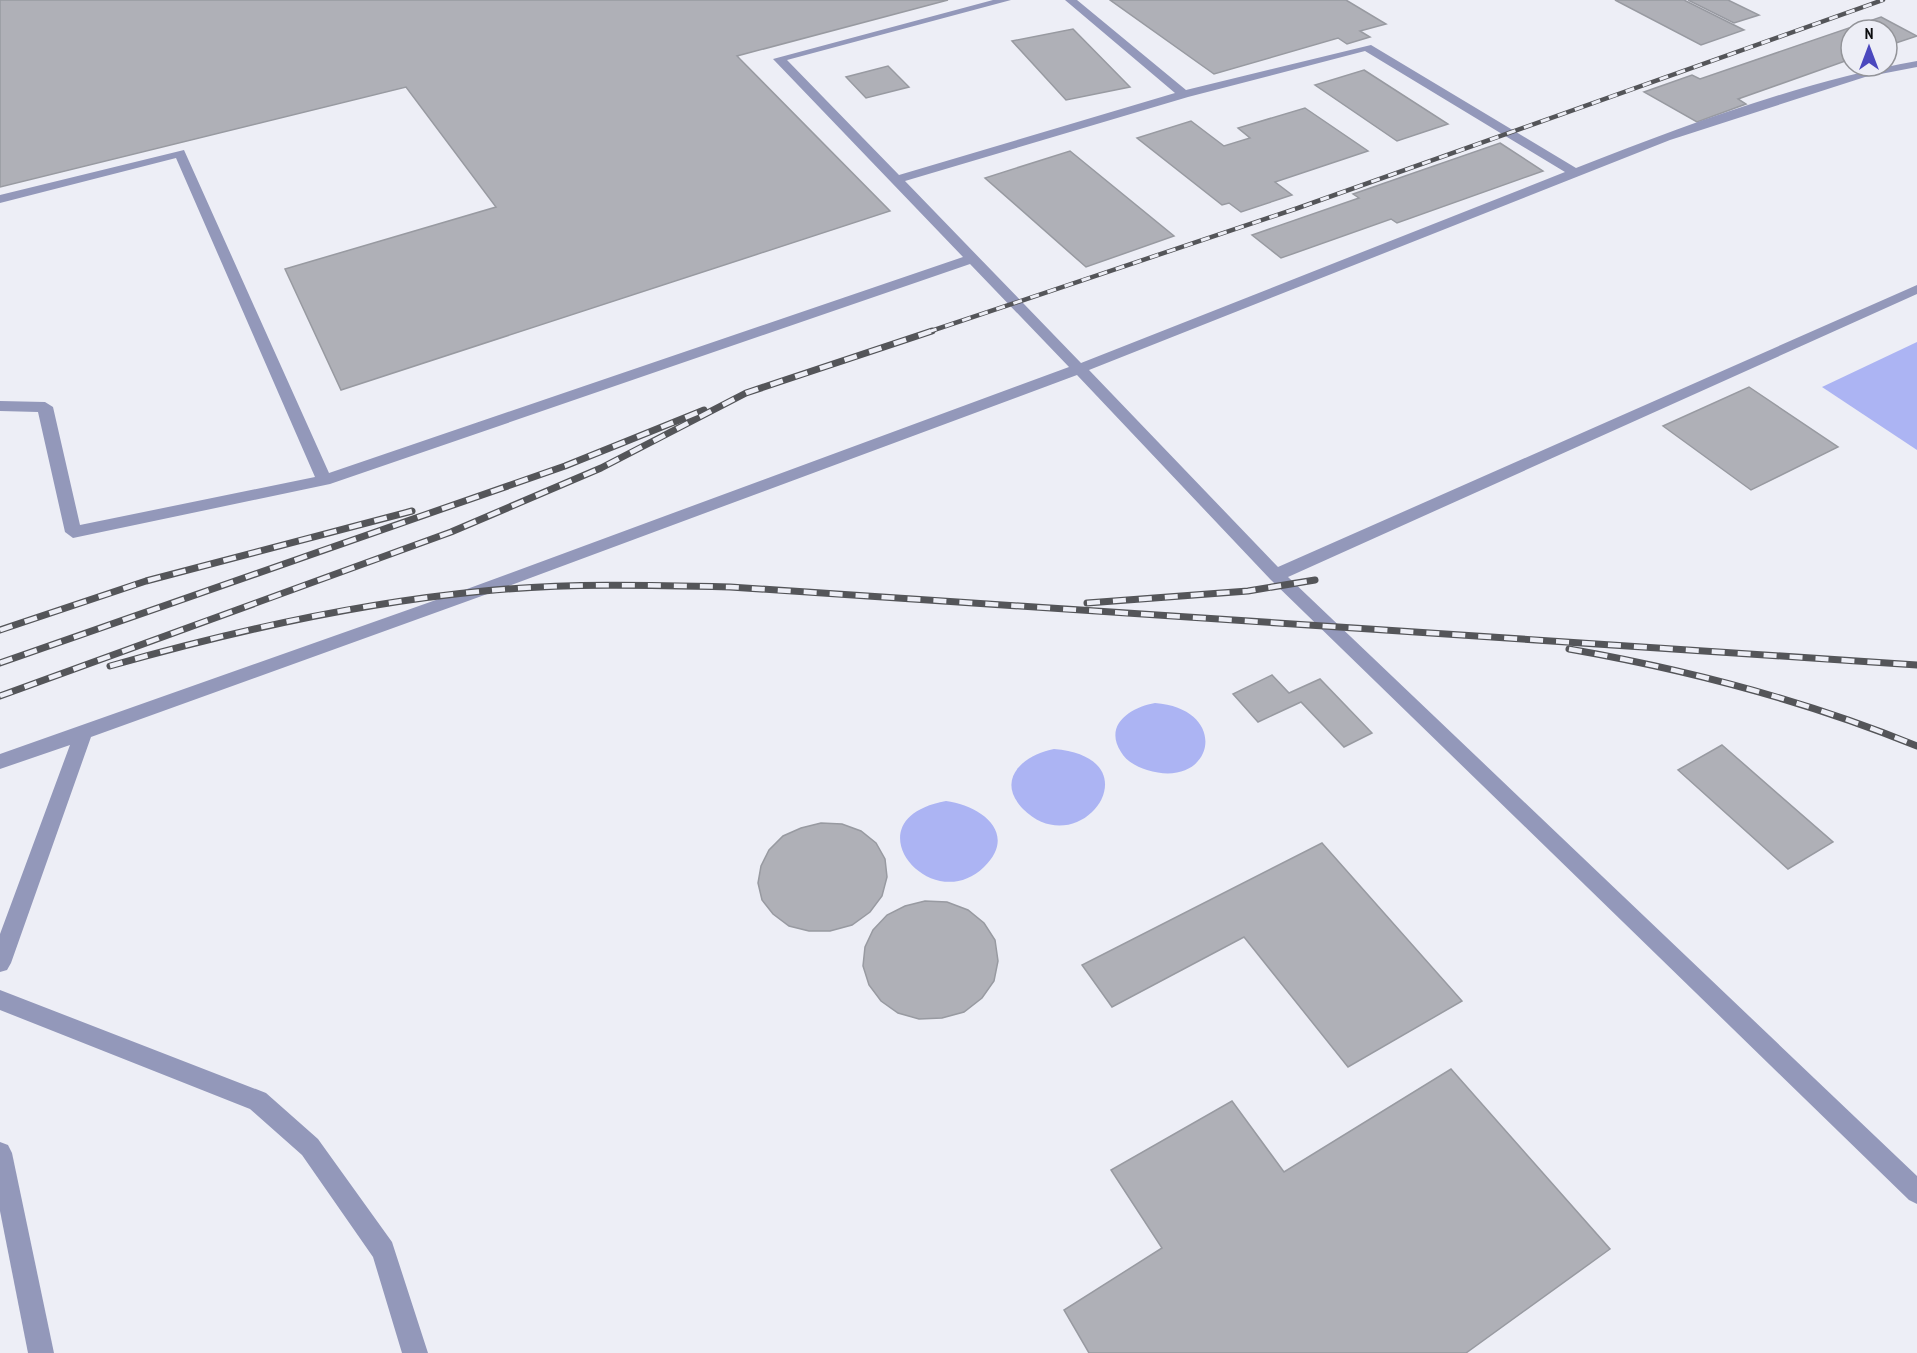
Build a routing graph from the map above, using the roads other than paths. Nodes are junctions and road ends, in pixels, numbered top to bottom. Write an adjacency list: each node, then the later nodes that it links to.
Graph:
1 (1006, 0): 6 (lane)
2 (1070, 0): 4 (lane)
3 (1917, 64): 5 (lane)
4 (1184, 94): 5 (lane); 6 (lane)
5 (1575, 173): 10 (lane)
6 (896, 180): 8 (lane)
7 (0, 199): 12 (lane)
8 (972, 259): 10 (lane); 12 (lane)
9 (1917, 289): 13 (lane)
10 (1079, 369): 13 (lane); 14 (lane)
11 (0, 406): 12 (lane)
12 (324, 480)
13 (1276, 575): 19 (lane)
14 (84, 731): 15 (lane); 16 (lane)
15 (0, 762)
16 (0, 963)
17 (0, 1000): 21 (lane)
18 (0, 1153): 20 (lane)
19 (1917, 1192)
20 (41, 1353)
21 (415, 1353)

